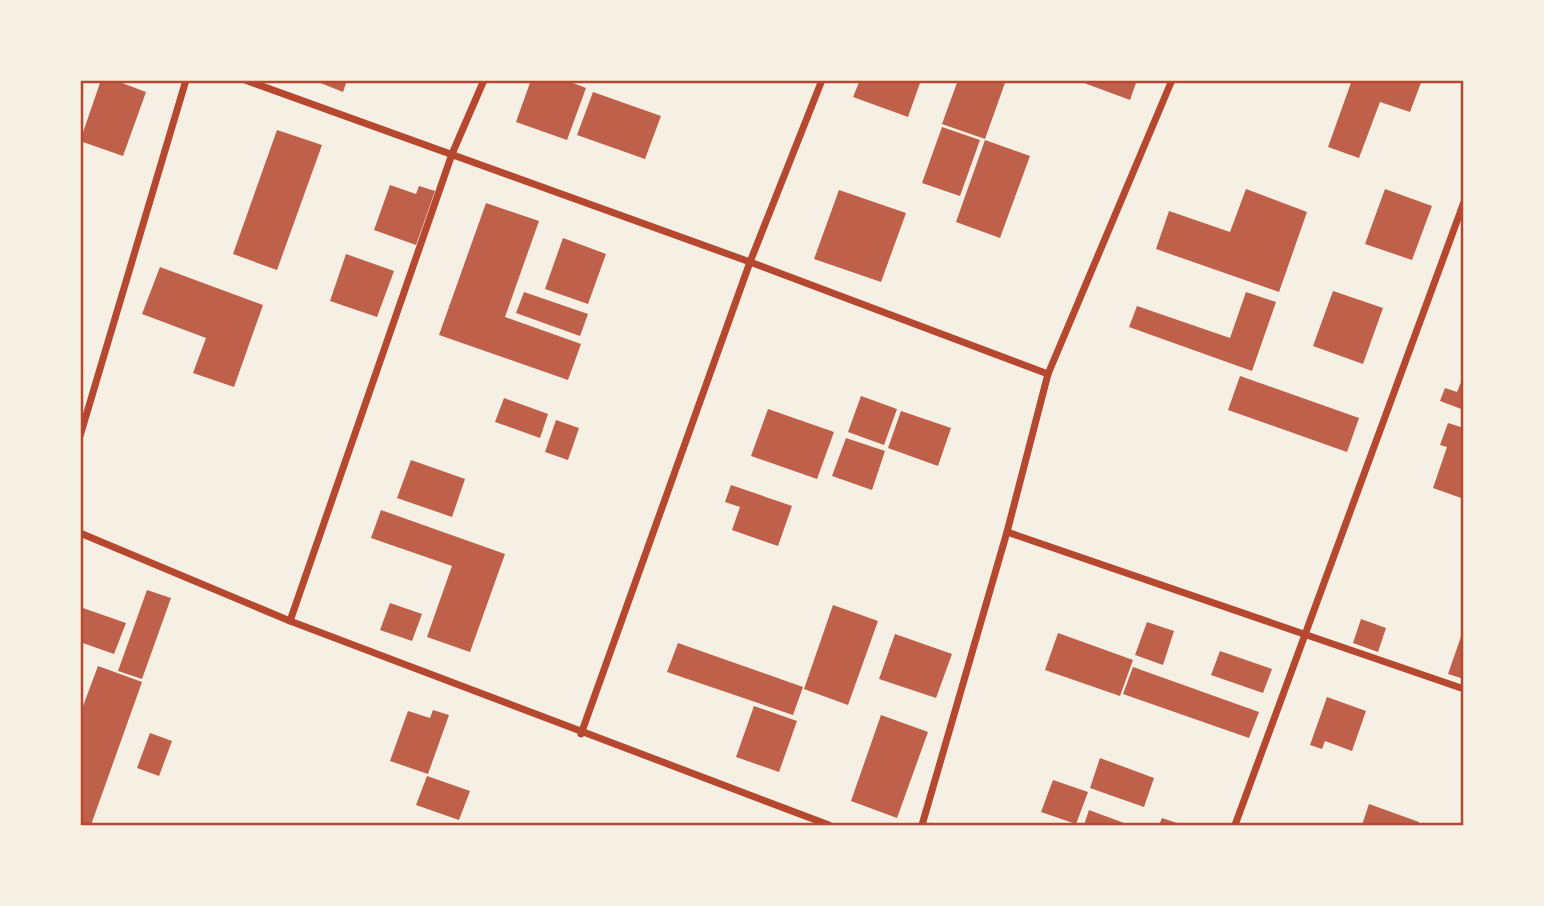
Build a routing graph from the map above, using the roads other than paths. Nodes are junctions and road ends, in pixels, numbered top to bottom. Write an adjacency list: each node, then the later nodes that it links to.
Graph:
1 (186, 80): 10 (street)
2 (245, 80): 6 (street)
3 (484, 80): 6 (street)
4 (822, 80): 8 (street)
5 (1172, 80): 9 (street)
6 (452, 154): 8 (street); 13 (street)
7 (1464, 202): 14 (street)
8 (750, 261): 9 (street); 16 (street)
9 (1048, 374): 11 (street)
10 (80, 436)
11 (1007, 532): 14 (street); 18 (street)
12 (80, 533): 13 (street)
13 (290, 621): 16 (street)
14 (1304, 632): 15 (street); 19 (street)
15 (1464, 689)
16 (581, 734): 17 (street)
17 (829, 825)
18 (922, 825)
19 (1235, 825)

